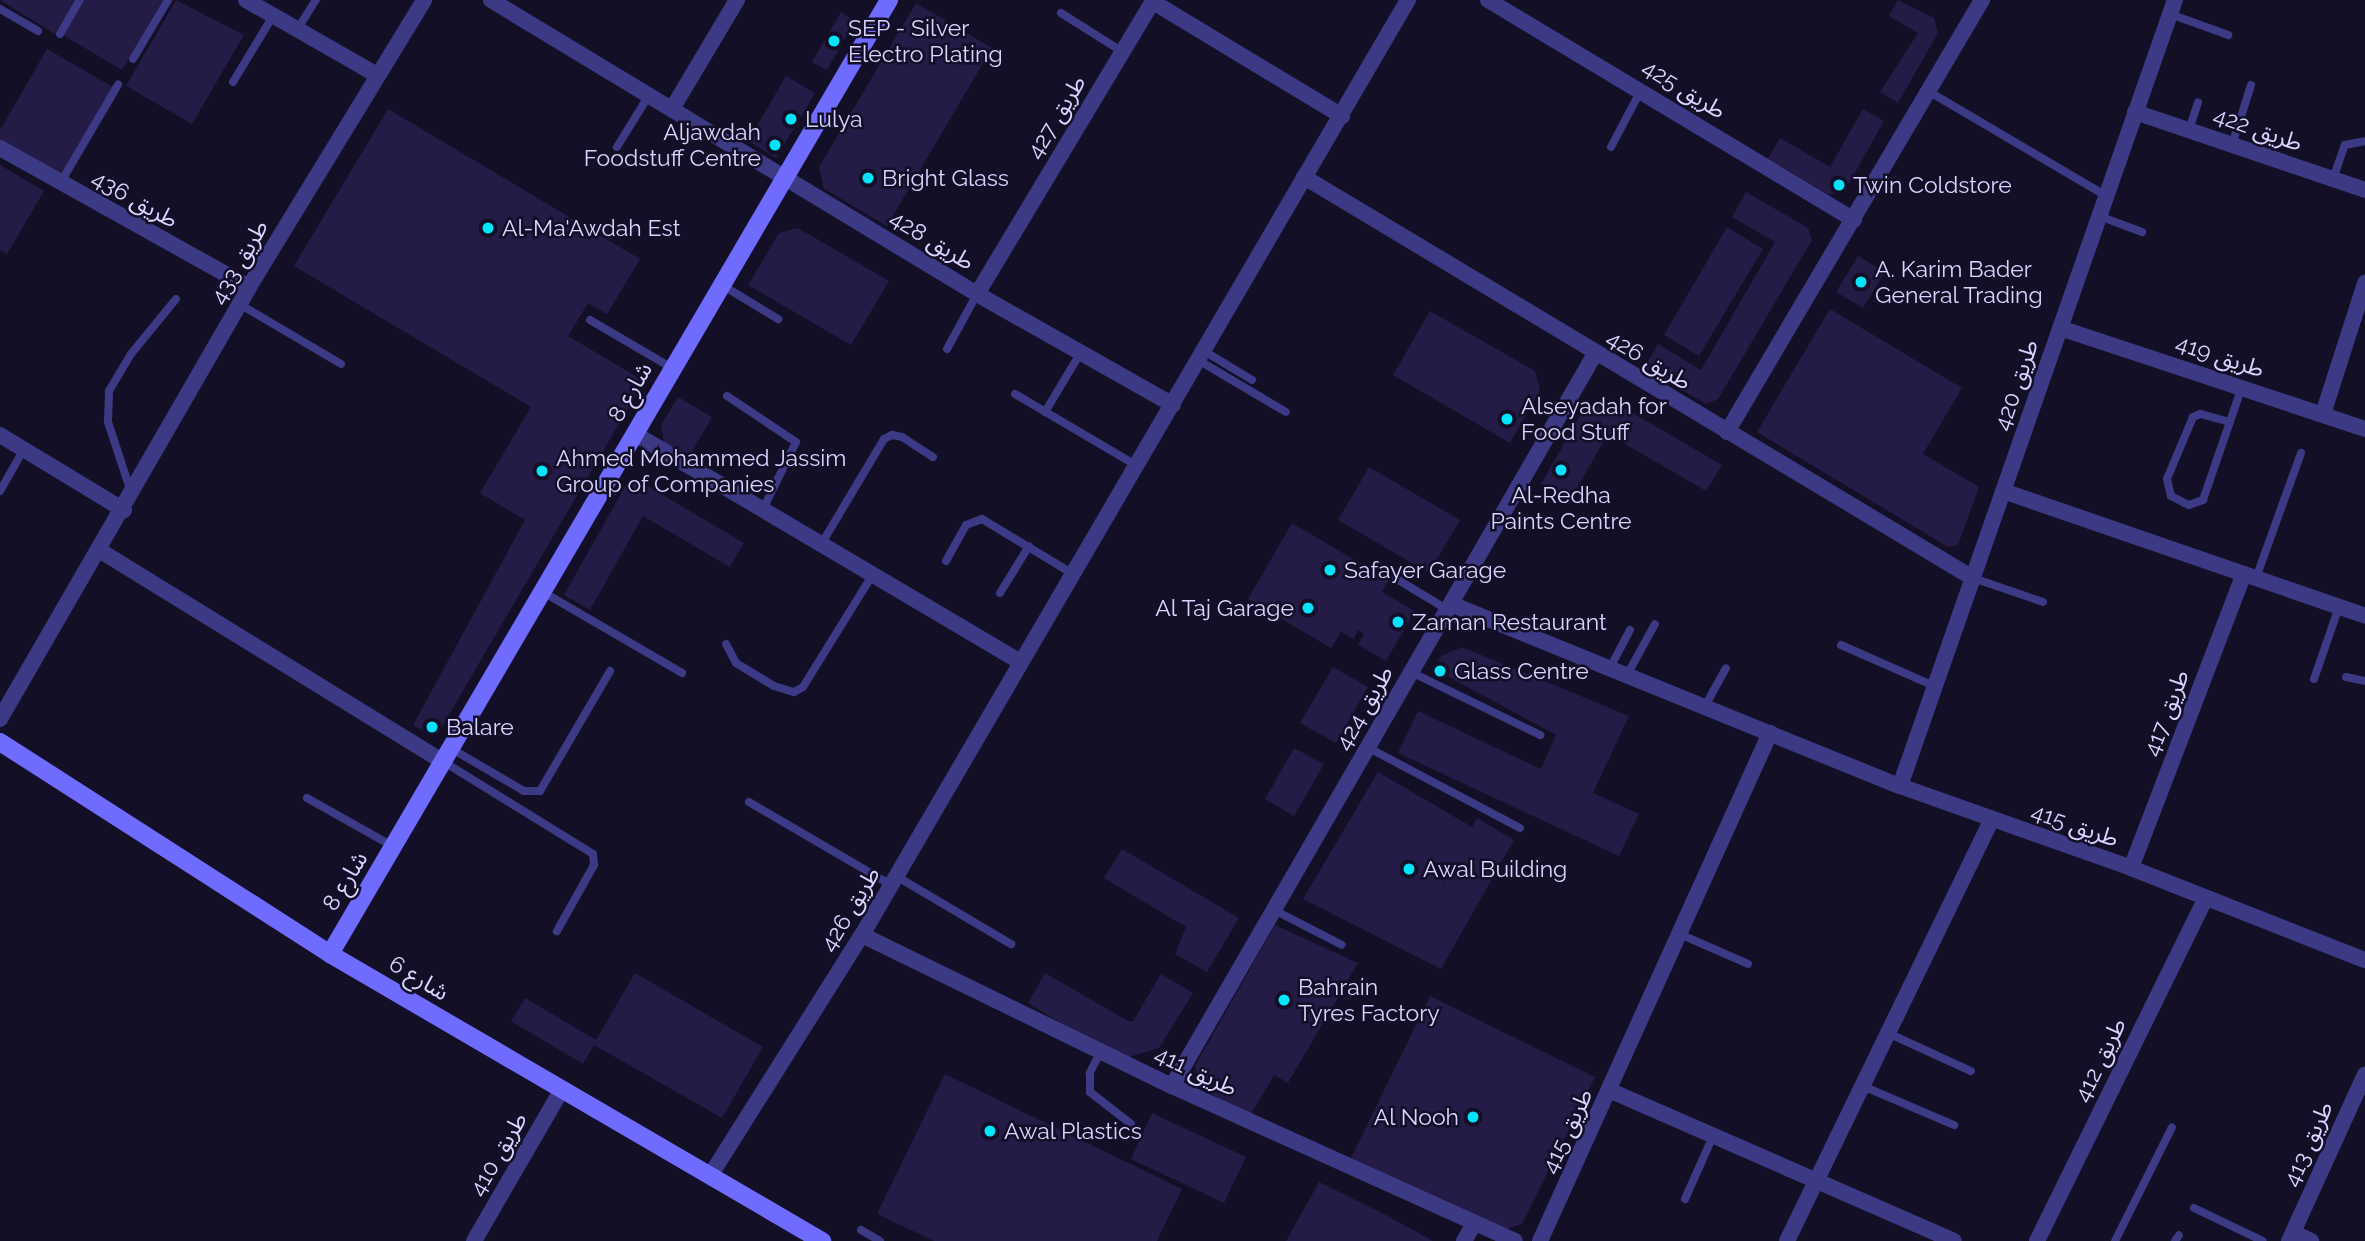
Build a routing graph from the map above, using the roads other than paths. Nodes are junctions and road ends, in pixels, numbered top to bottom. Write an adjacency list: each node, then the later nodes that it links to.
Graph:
1 (80, 0): 19 (lane)
2 (168, 0): 22 (lane)
3 (246, 0): 16 (street)
4 (316, 0): 18 (lane)
5 (424, 0): 23 (street, طريق 433)
6 (491, 0): 29 (street, طريق 428)
7 (737, 0): 31 (street)
8 (889, 0): 41 (street, شارع 8)
9 (1408, 0): 33 (street, طريق 426)
10 (1488, 0): 27 (street, طريق 425)
11 (1153, 1): 21 (street, طريق 427); 33 (street)
12 (1975, 2): 28 (street)
13 (2172, 7): 20 (lane); 32 (street, طريق 420)
14 (0, 9): 17 (lane)
15 (1061, 13): 21 (lane)
16 (273, 16): 18 (street); 24 (lane)
17 (38, 31)
18 (297, 31): 23 (street)
19 (60, 34)
20 (2228, 35)
21 (1121, 51): 52 (street, طريق 427)
22 (133, 59)
23 (377, 75): 51 (street, طريق 433)
24 (233, 82)
25 (118, 85): 43 (lane)
26 (2252, 85): 36 (lane)
27 (1642, 89): 38 (lane); 47 (street, طريق 425)
28 (1928, 91): 45 (lane); 47 (street)
29 (649, 95): 31 (street, طريق 428); 37 (lane)
30 (2198, 102): 34 (lane)
31 (673, 109): 41 (street, طريق 428)
32 (2136, 112): 34 (street, طريق 422); 45 (street, طريق 420)
33 (1342, 116): 40 (street, طريق 426)
34 (2189, 130): 36 (street, طريق 422)
35 (2365, 141): 42 (lane)
36 (2232, 145): 42 (street, طريق 422)
37 (617, 147)
38 (1611, 147)
39 (0, 148): 43 (street, طريق 436)
40 (1304, 177): 60 (street, طريق 426); 61 (street, طريق 426)
41 (784, 179): 50 (street, شارع 8); 52 (street, طريق 428)
42 (2333, 179): 44 (street, طريق 422)
43 (60, 184): 51 (street, طريق 436)
44 (2365, 190)
45 (2106, 196): 46 (street, طريق 420)
46 (2099, 216): 48 (lane); 57 (street, طريق 420)
47 (1854, 220): 74 (street)
48 (2142, 232)
49 (2365, 283): 71 (street)
50 (722, 285): 55 (lane); 63 (street, شارع 8)
51 (248, 288): 54 (street, طريق 433)
52 (977, 294): 58 (lane); 59 (street, طريق 428)
53 (176, 299): 83 (lane)
54 (241, 305): 62 (lane); 83 (street, طريق 433)
55 (778, 319)
56 (590, 320): 63 (lane)
57 (2060, 328): 65 (street, طريق 419); 82 (street, طريق 420)
58 (947, 349)
59 (1081, 352): 68 (street, طريق 428); 69 (lane)
60 (1595, 354): 74 (street, طريق 426); 97 (street, طريق 424)
61 (1201, 355): 64 (lane); 68 (street, طريق 426); 70 (lane)
62 (341, 364)
63 (672, 368): 75 (street, شارع 8)
64 (1252, 380)
65 (2242, 387): 71 (street, طريق 419); 72 (lane)
66 (1015, 394): 69 (lane)
67 (727, 396): 84 (lane)
68 (1172, 405): 80 (street, طريق 426)
69 (1045, 412): 80 (lane)
70 (1286, 412)
71 (2323, 414): 73 (street, طريق 419)
72 (2230, 422): 72 (lane)
73 (2365, 429)
74 (1727, 432): 93 (street, طريق 426)
75 (635, 434): 84 (street); 94 (street, شارع 8)
76 (0, 435): 77 (street)
77 (24, 449): 81 (lane); 83 (street)
78 (2301, 453): 91 (lane)
79 (933, 457): 85 (lane)
80 (1137, 466): 90 (street, طريق 426)
81 (0, 491)
82 (2003, 491): 91 (street); 93 (street, طريق 420)
83 (127, 503): 87 (street, طريق 433)
84 (763, 509): 85 (street)
85 (822, 543): 89 (street)
86 (1029, 546): 88 (lane); 90 (lane); 95 (lane)
87 (99, 550): 116 (street, طريق 433); 121 (street)
88 (946, 561)
89 (873, 574): 102 (lane); 104 (street)
90 (1073, 574): 104 (street, طريق 426)
91 (2250, 576): 98 (street); 128 (street, طريق 417)
92 (1395, 578): 97 (lane)
93 (1973, 578): 96 (lane); 114 (street, طريق 420)
94 (543, 592): 109 (lane); 121 (street, شارع 8)
95 (1000, 593)
96 (2043, 602)
97 (1449, 607): 105 (street, طريق 415); 108 (street, طريق 424)
98 (2339, 607): 99 (street); 112 (lane)
99 (2365, 616)
100 (1655, 624): 110 (lane)
101 (1630, 630): 105 (lane)
102 (726, 644)
103 (1841, 645): 114 (lane)
104 (1021, 662): 129 (street, طريق 426)
105 (1610, 668): 110 (street, طريق 415)
106 (1726, 668): 115 (lane)
107 (610, 671): 121 (lane)
108 (1411, 672): 118 (lane); 120 (street, طريق 424)
109 (682, 673)
110 (1627, 675): 115 (street, طريق 415)
111 (2347, 677): 113 (lane)
112 (2314, 679)
113 (2365, 681)
114 (1934, 686): 122 (street, طريق 420)
115 (1705, 706): 117 (street, طريق 415)
116 (0, 719)
117 (1770, 733): 122 (street, طريق 415); 134 (street, طريق 415)
118 (1540, 735)
119 (0, 742): 137 (street, شارع 6)
120 (1367, 747): 126 (lane); 131 (street, طريق 424)
121 (448, 755): 127 (street, شارع 8); 132 (lane)
122 (1900, 786): 125 (street, طريق 415)
123 (307, 797): 127 (lane)
124 (749, 802): 129 (lane)
125 (1991, 820): 128 (street, طريق 415); 140 (street)
126 (1520, 828)
127 (394, 847): 137 (street, شارع 8)
128 (2131, 868): 130 (street, طريق 415)
129 (894, 881): 133 (street, طريق 426); 135 (lane)
130 (2205, 900): 138 (street, طريق 415); 167 (street, طريق 412)
131 (1273, 909): 136 (lane); 144 (street, طريق 424)
132 (557, 931)
133 (862, 935): 141 (street, طريق 411); 152 (street, طريق 426)
134 (1682, 936): 139 (lane); 147 (street, طريق 415)
135 (1011, 944)
136 (1342, 945)
137 (330, 954): 146 (street, شارع 6)
138 (2365, 960)
139 (1748, 964)
140 (1890, 1034): 142 (lane); 145 (street)
141 (1101, 1051): 144 (street, طريق 411); 148 (lane)
142 (1971, 1071)
143 (2365, 1074): 158 (street, طريق 413)
144 (1172, 1086): 156 (street, طريق 411)
145 (1865, 1087): 149 (lane); 153 (street)
146 (562, 1089): 152 (street, شارع 6); 159 (street, طريق 410)
147 (1611, 1091): 151 (street); 164 (street, طريق 415)
148 (1131, 1124)
149 (1954, 1125)
150 (2172, 1127): 168 (lane)
151 (1713, 1136): 153 (street); 154 (lane)
152 (710, 1175): 160 (street, شارع 6)
153 (1816, 1179): 165 (street); 166 (street)
154 (1685, 1199)
155 (2194, 1209): 169 (lane)
156 (1474, 1224): 162 (street); 163 (street, طريق 411)
157 (861, 1230): 161 (lane)
158 (2291, 1237): 170 (street, طريق 413)
159 (474, 1241)
160 (822, 1241)
161 (880, 1241)
162 (1464, 1241)
163 (1515, 1241)
164 (1541, 1241)
165 (1787, 1241)
166 (1954, 1241)
167 (2037, 1241)
168 (2115, 1241)
169 (2263, 1241)
170 (2311, 1241)

